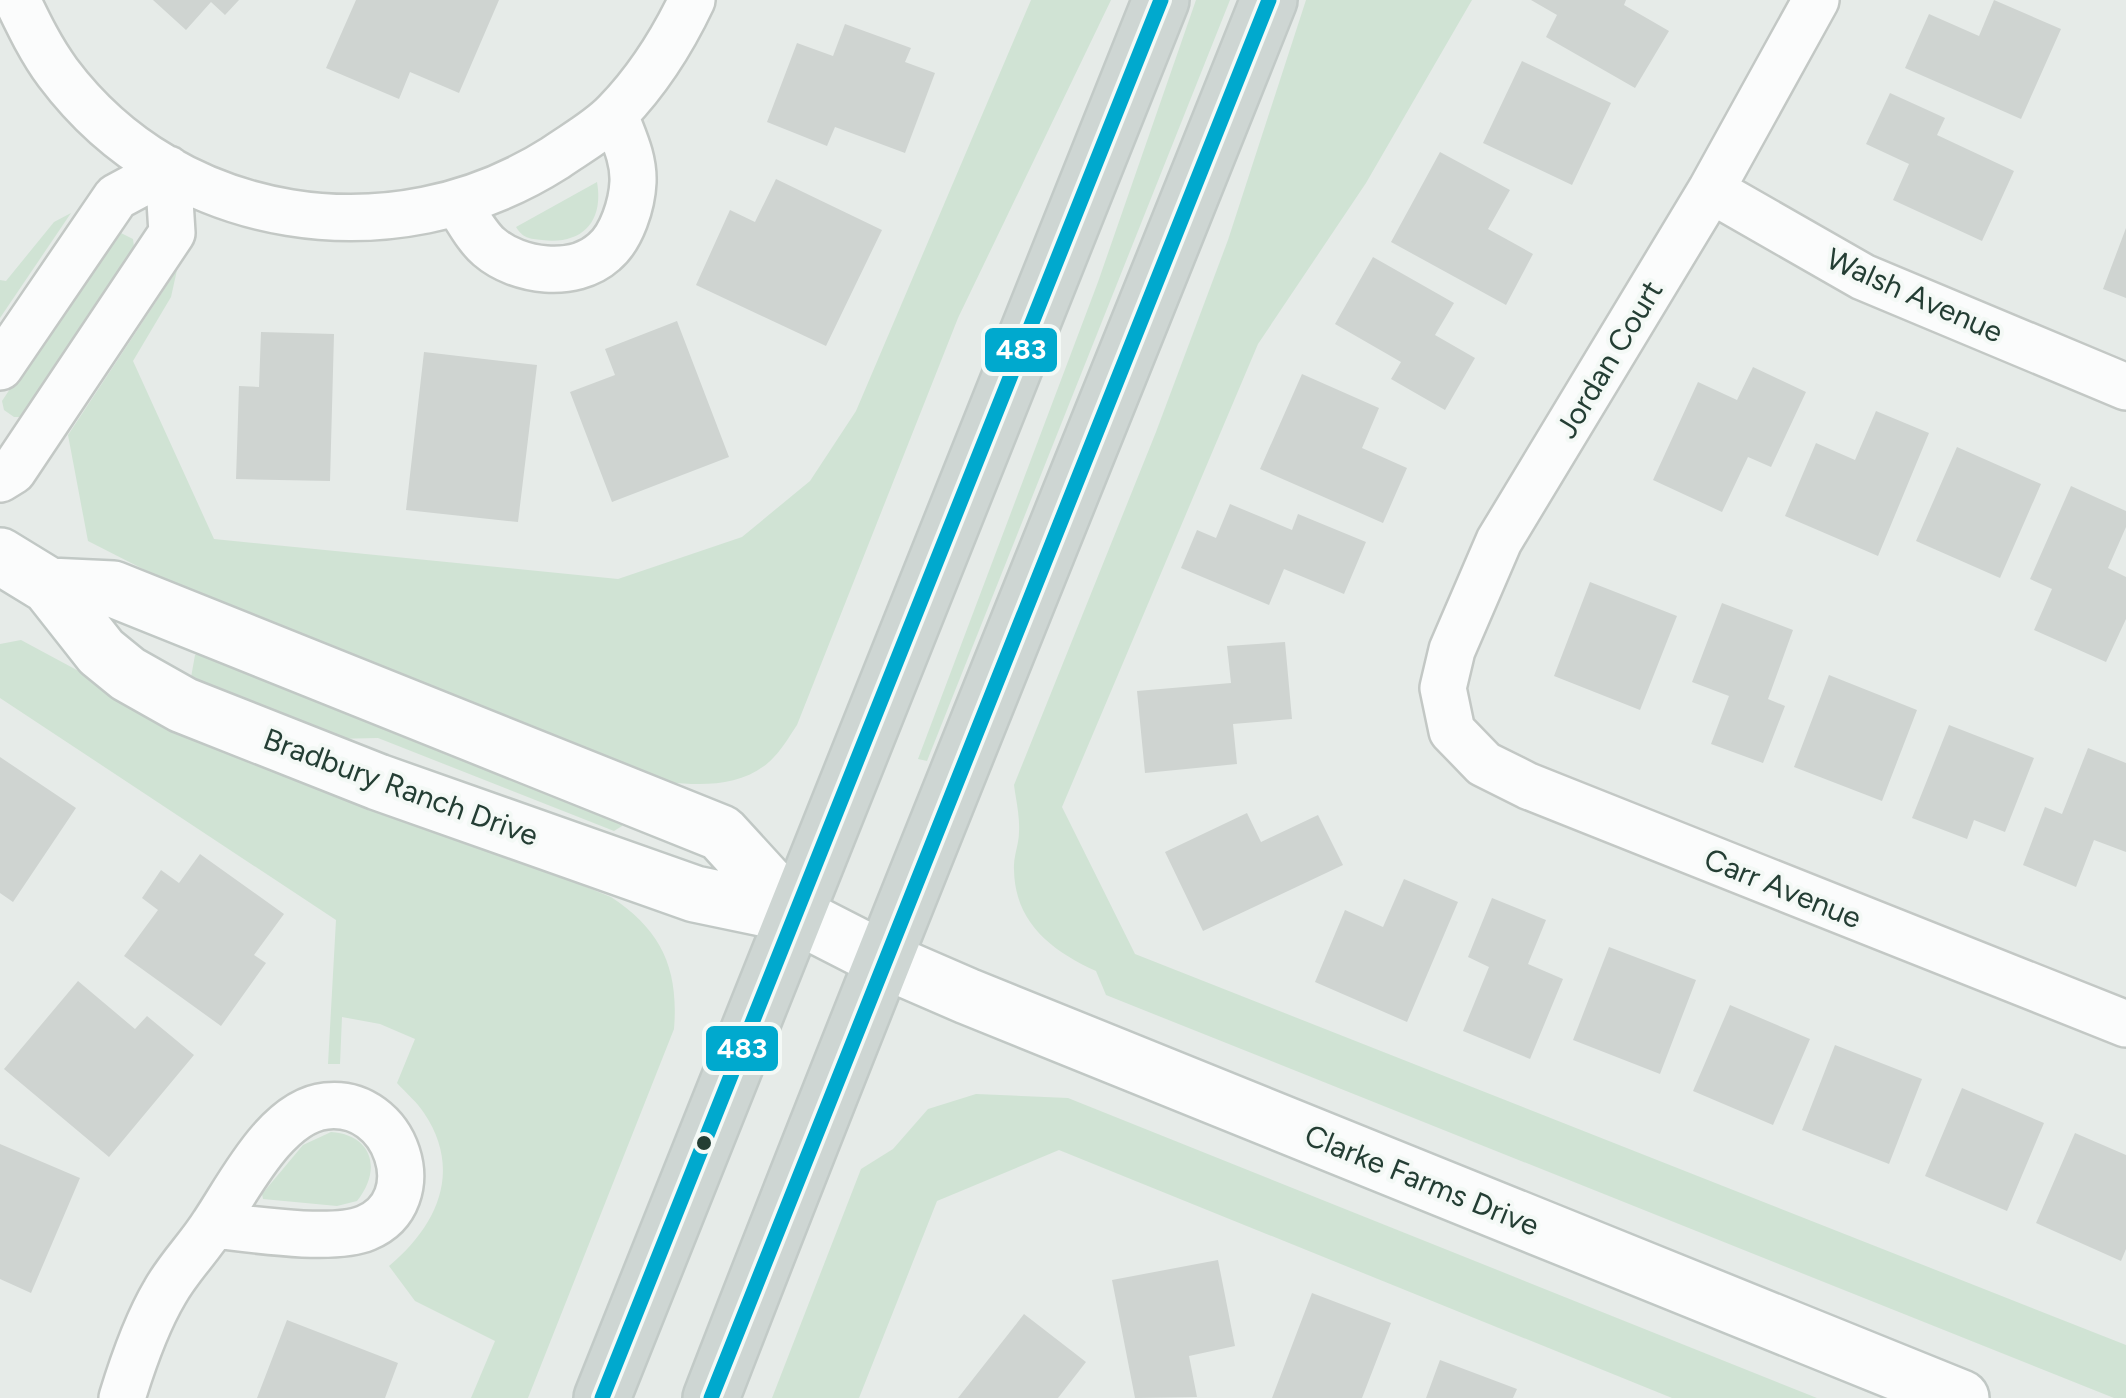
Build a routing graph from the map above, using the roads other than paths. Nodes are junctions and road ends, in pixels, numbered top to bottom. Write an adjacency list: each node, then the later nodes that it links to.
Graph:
1 (18, 0): 7 (street)
2 (692, 0): 6 (street)
3 (1161, 0): 16 (main road)
4 (1269, 0): 17 (main road)
5 (1816, 0): 8 (street, Jordan Court)
6 (614, 115): 9 (street); 9 (street)
7 (168, 169): 9 (street); 10 (street); 12 (street)
8 (1710, 190): 11 (street, Walsh Avenue); 15 (street, Jordan Court)
9 (457, 203)
10 (0, 367)
11 (2126, 387)
12 (0, 478)
13 (0, 556): 14 (street, Bradbury Ranch Drive)
14 (49, 586): 16 (street, Bradbury Ranch Drive); 16 (street, Bradbury Ranch Drive)
15 (1452, 732): 18 (street, Carr Avenue)
16 (796, 914): 17 (street, Bradbury Ranch Drive); 21 (main road)
17 (884, 960): 22 (main road); 23 (street, Clarke Farms Drive)
18 (2126, 1024)
19 (214, 1225): 20 (street)
20 (122, 1398)
21 (602, 1398)
22 (711, 1398)
23 (1961, 1398)

